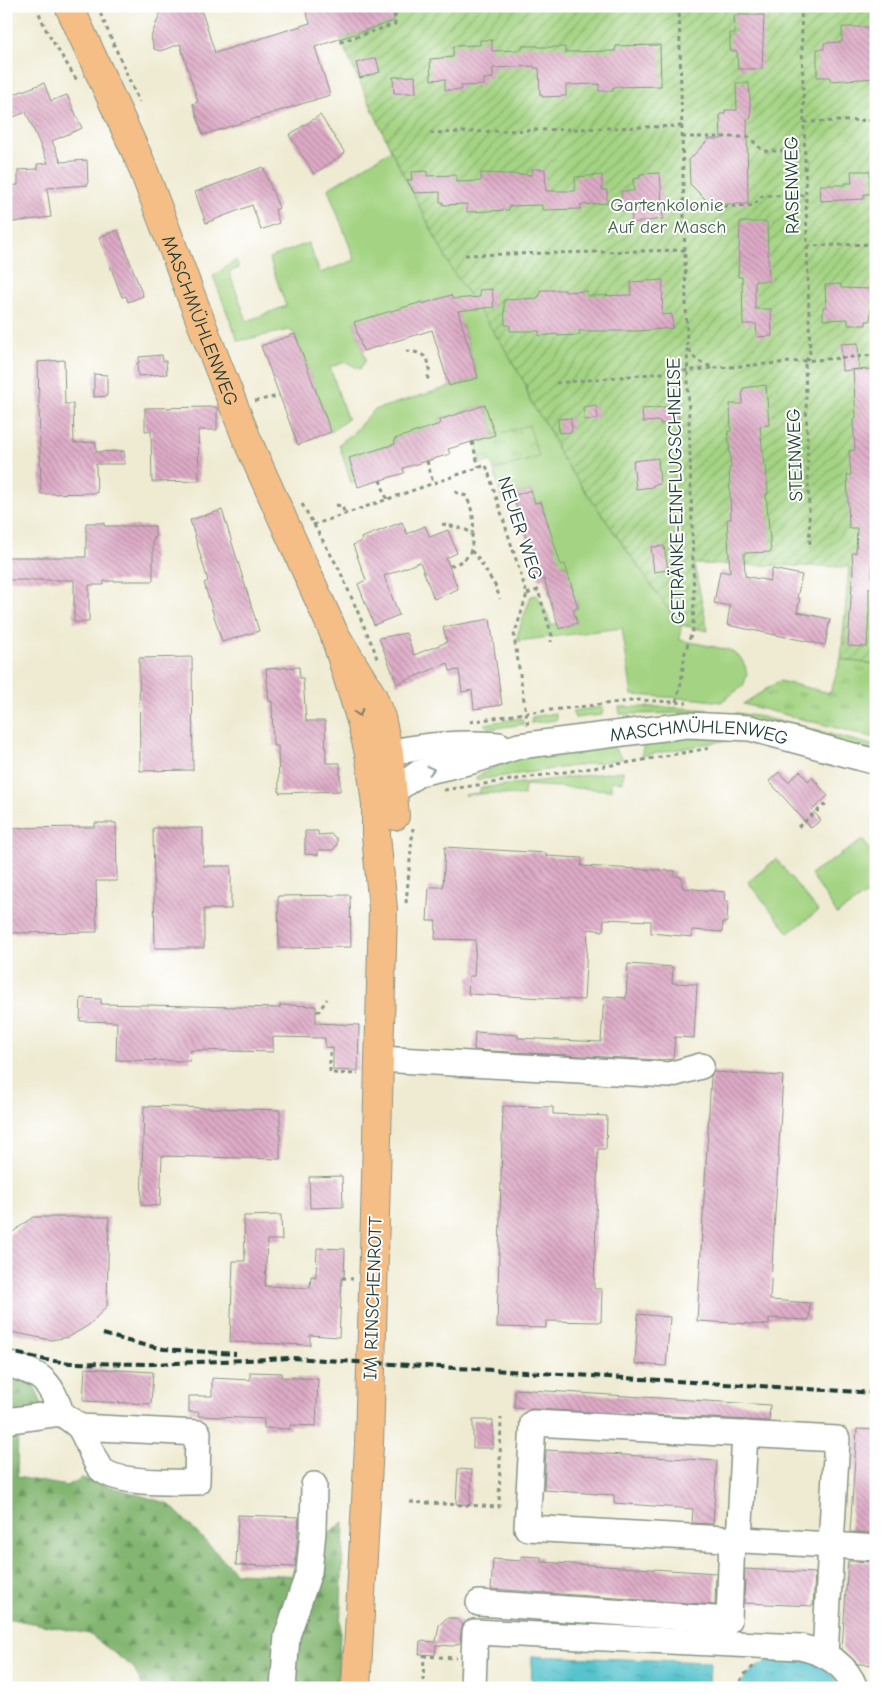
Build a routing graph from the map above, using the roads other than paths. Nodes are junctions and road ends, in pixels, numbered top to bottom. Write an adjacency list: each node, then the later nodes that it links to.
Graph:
1 (70, 6): 3 (main road, MASCHMÜHLENWEG)
2 (526, 745): 3 (street, MASCHMÜHLENWEG); 4 (street, MASCHMÜHLENWEG); 5 (street, MASCHMÜHLENWEG, one-way to 2)
3 (380, 755): 5 (main road, MASCHMÜHLENWEG)
4 (876, 762)
5 (385, 798): 7 (main road, IM RINSCHENROTT)
6 (701, 1066): 7 (street)
7 (371, 1067): 19 (main road, IM RINSCHENROTT)
8 (6, 1363): 9 (street)
9 (70, 1420): 9 (street); 10 (street)
10 (6, 1421)
11 (744, 1434): 13 (street); 13 (street); 14 (street)
12 (314, 1485): 18 (street)
13 (736, 1539): 14 (street); 16 (street)
14 (831, 1545): 15 (street); 17 (street)
15 (876, 1548)
16 (479, 1603)
17 (825, 1655): 20 (street); 21 (street)
18 (283, 1688)
19 (356, 1688)
20 (473, 1688)
21 (854, 1688)

